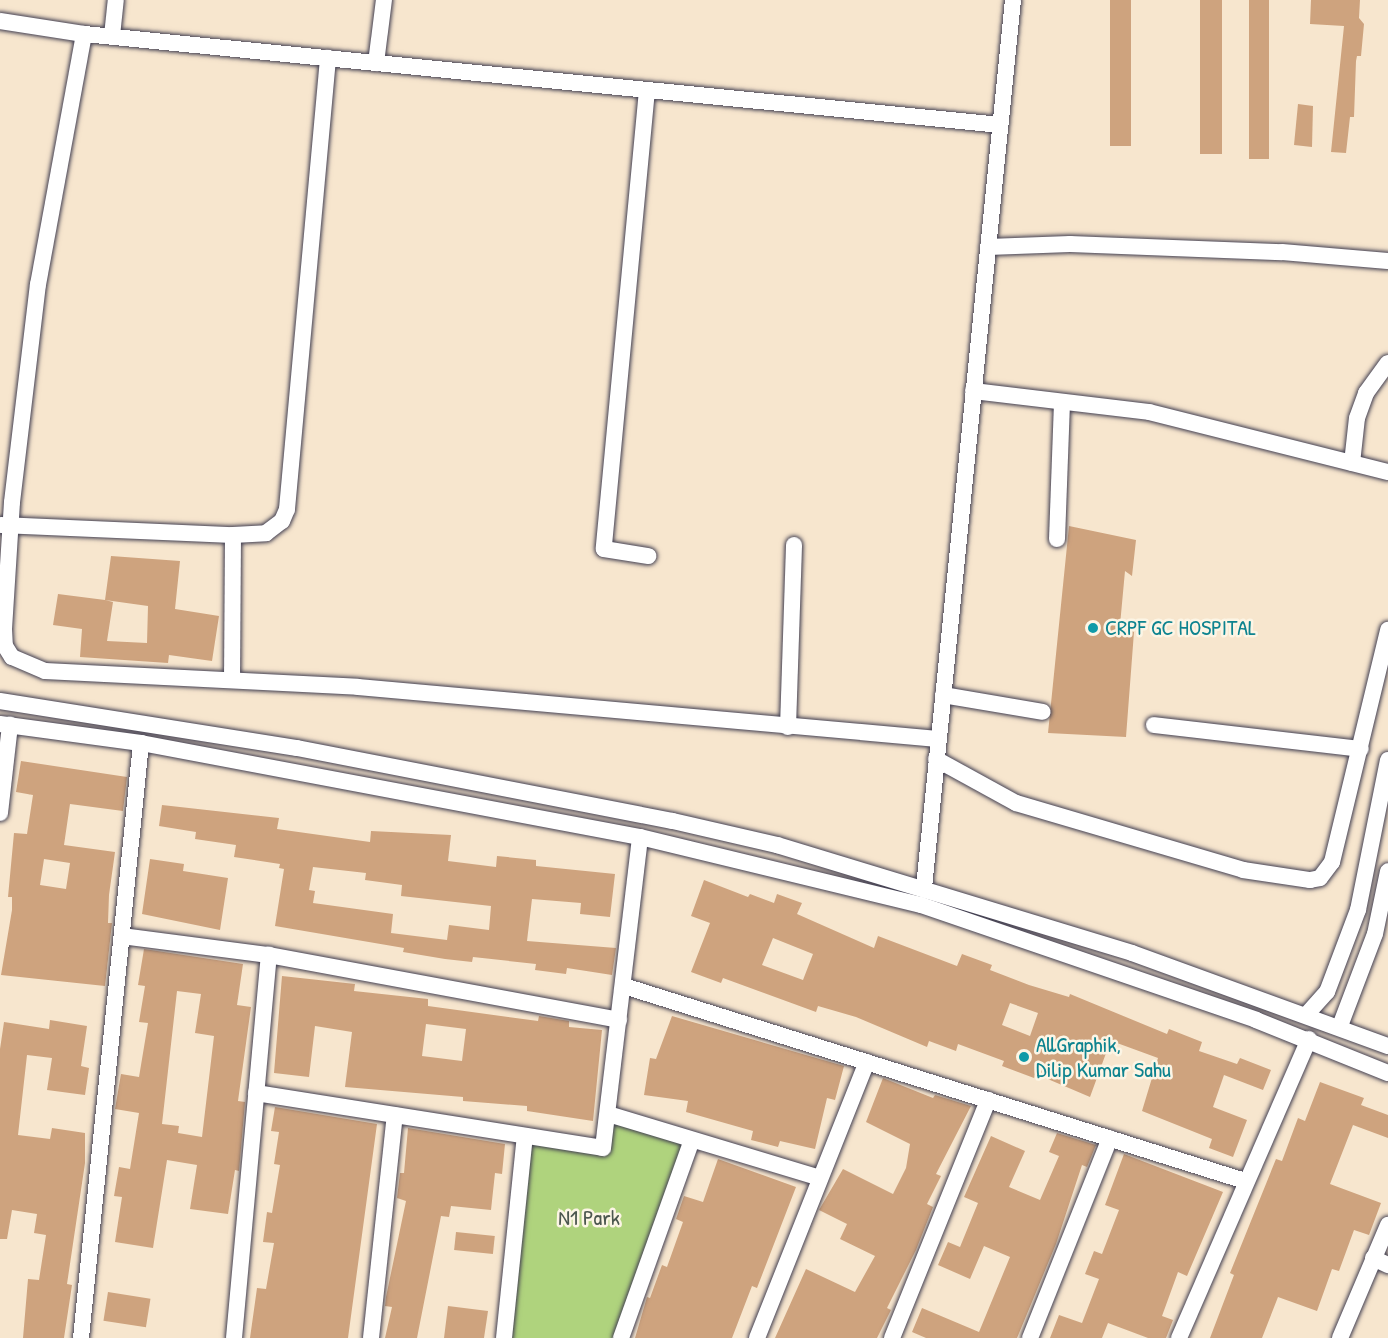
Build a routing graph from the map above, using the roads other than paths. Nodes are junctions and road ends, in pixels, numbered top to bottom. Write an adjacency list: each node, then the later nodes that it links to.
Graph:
1 (116, 0): 6 (street)
2 (384, 0): 8 (street)
3 (1013, 0): 10 (street)
4 (0, 21): 5 (street)
5 (84, 34): 6 (street); 18 (street)
6 (112, 36): 7 (street)
7 (327, 58): 8 (street); 19 (street)
8 (376, 63): 9 (street)
9 (647, 90): 10 (street); 22 (street)
10 (1000, 125): 11 (street)
11 (988, 247): 12 (street); 14 (street)
12 (1388, 261)
13 (1388, 363): 16 (street)
14 (973, 391): 15 (street); 26 (street)
15 (1062, 402): 16 (street); 20 (street)
16 (1352, 463): 17 (street)
17 (1388, 472)
18 (5, 526): 19 (street); 23 (street)
19 (233, 535): 25 (street)
20 (1057, 538)
21 (794, 545): 31 (street)
22 (648, 555)
23 (2, 629): 25 (street)
24 (1388, 630): 35 (street)
25 (232, 680): 31 (street)
26 (943, 695): 28 (street); 32 (street)
27 (0, 701): 33 (street)
28 (1043, 712)
29 (5, 724): 34 (street); 39 (street)
30 (1154, 725): 35 (street)
31 (788, 727): 32 (street)
32 (938, 739): 36 (street)
33 (244, 740): 38 (street); 42 (street)
34 (141, 743): 38 (street); 43 (street)
35 (1360, 749): 36 (street)
36 (936, 759): 42 (street)
37 (1388, 760): 48 (street)
38 (240, 761): 40 (street)
39 (0, 813)
40 (640, 837): 46 (street); 47 (street)
41 (1388, 871): 50 (street)
42 (924, 888): 45 (street)
43 (122, 936): 44 (street); 66 (street)
44 (269, 955): 49 (street); 55 (street)
45 (1220, 984): 47 (street); 48 (street)
46 (624, 986): 49 (street); 53 (street)
47 (1213, 1005): 51 (street)
48 (1306, 1014): 50 (street)
49 (619, 1020): 57 (street)
50 (1340, 1026): 52 (street)
51 (1309, 1039): 54 (street); 63 (street)
52 (1388, 1046)
53 (867, 1062): 56 (street); 62 (street)
54 (1388, 1073)
55 (256, 1093): 58 (street); 67 (street)
56 (988, 1100): 60 (street); 72 (street)
57 (608, 1114): 59 (street); 61 (street)
58 (395, 1115): 59 (street); 68 (street)
59 (525, 1136): 69 (street)
60 (1110, 1138): 63 (street); 73 (street)
61 (692, 1140): 62 (street); 70 (street)
62 (820, 1178): 71 (street)
63 (1245, 1181): 74 (street)
64 (1388, 1225): 65 (street)
65 (1380, 1262): 75 (street)
66 (81, 1338)
67 (234, 1338)
68 (371, 1338)
69 (504, 1338)
70 (621, 1338)
71 (756, 1338)
72 (892, 1338)
73 (1030, 1338)
74 (1179, 1338)
75 (1340, 1338)

